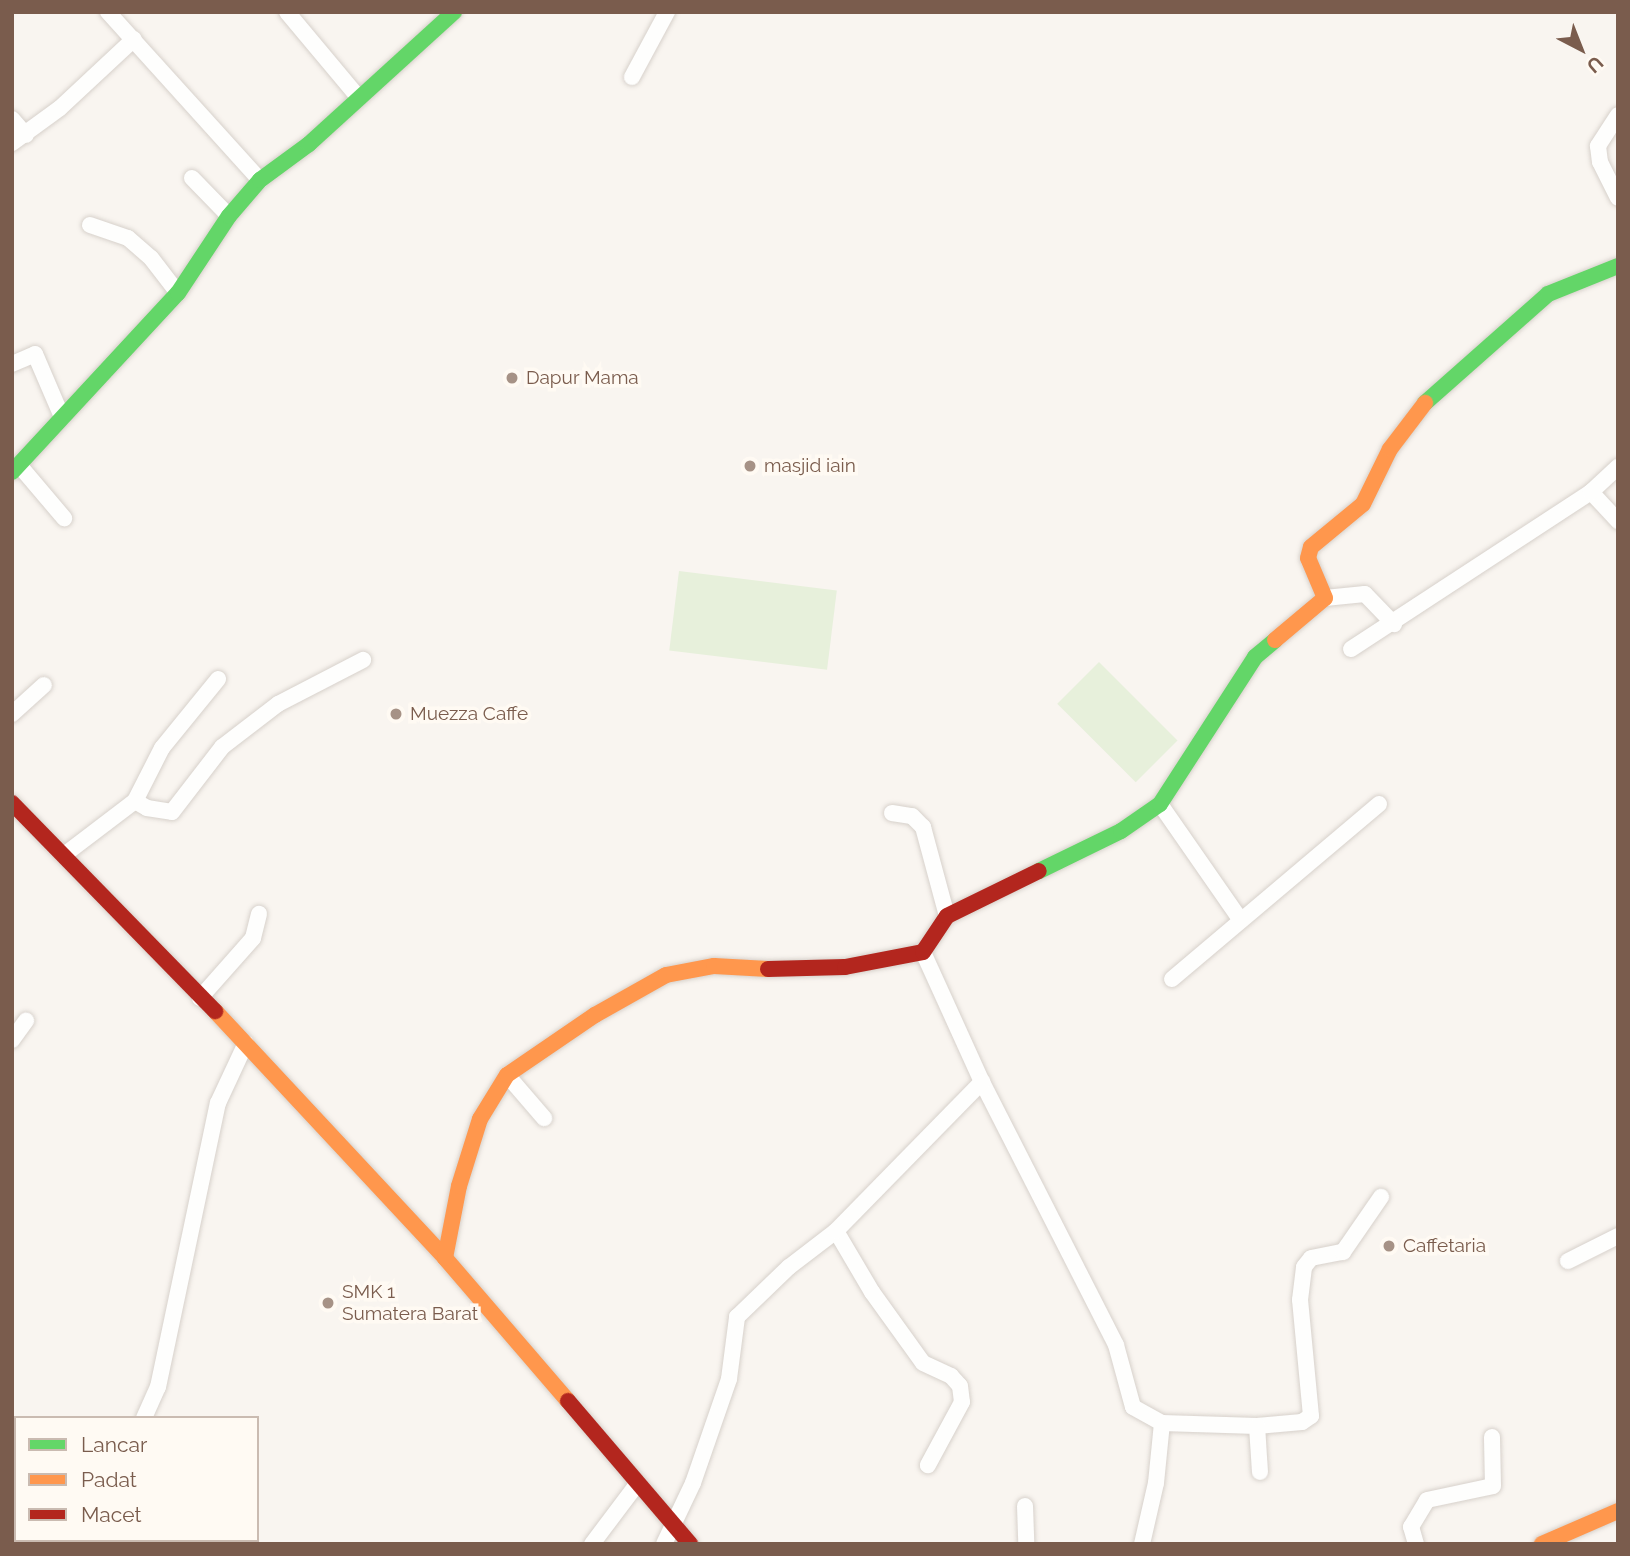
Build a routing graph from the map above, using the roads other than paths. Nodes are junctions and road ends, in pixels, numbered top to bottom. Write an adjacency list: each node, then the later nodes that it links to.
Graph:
1 (108, 12): 5 (street)
2 (287, 12): 7 (street)
3 (454, 12): 7 (street)
4 (667, 12): 6 (street)
5 (134, 40): 10 (street); 12 (street)
6 (632, 77)
7 (359, 98): 12 (street)
8 (1618, 115): 13 (street)
9 (12, 119): 10 (street)
10 (19, 139)
11 (191, 178): 14 (street)
12 (260, 180): 14 (street)
13 (1618, 198)
14 (229, 216): 17 (street)
15 (90, 225): 17 (street)
16 (1618, 266): 25 (street)
17 (178, 293): 19 (street)
18 (12, 364): 19 (street)
19 (62, 417): 21 (street)
20 (1618, 467): 22 (street)
21 (16, 468): 23 (street)
22 (1591, 492): 24 (street); 26 (street)
23 (64, 518)
24 (1618, 521)
25 (1325, 598): 26 (street); 34 (street)
26 (1394, 624): 27 (street)
27 (1350, 649)
28 (363, 660): 32 (street)
29 (218, 679): 32 (street)
30 (44, 685): 31 (street)
31 (12, 714)
32 (135, 801): 37 (street)
33 (12, 803): 37 (street)
34 (1160, 804): 39 (street); 40 (street)
35 (1379, 804): 40 (street)
36 (892, 813): 39 (street)
37 (64, 855): 43 (street)
38 (260, 914): 43 (street)
39 (947, 916): 41 (street)
40 (1240, 919): 42 (street)
41 (923, 952): 47 (street); 48 (street)
42 (1172, 979)
43 (200, 998): 46 (street)
44 (26, 1021): 45 (street)
45 (12, 1040)
46 (246, 1043): 53 (street); 55 (street)
47 (507, 1075): 49 (street); 53 (street)
48 (982, 1082): 51 (street); 56 (street)
49 (544, 1118)
50 (1381, 1197): 57 (street)
51 (836, 1231): 59 (street); 64 (street)
52 (1618, 1236): 54 (street)
53 (445, 1258): 61 (street)
54 (1568, 1261)
55 (145, 1416)
56 (1162, 1423): 57 (street); 69 (street)
57 (1257, 1426): 60 (street)
58 (1492, 1437): 70 (street)
59 (929, 1465)
60 (1261, 1472)
61 (638, 1483): 64 (street); 65 (street)
62 (1024, 1506): 68 (street)
63 (1618, 1511): 71 (street)
64 (673, 1525): 66 (street); 67 (street)
65 (592, 1544)
66 (664, 1544)
67 (690, 1544)
68 (1026, 1544)
69 (1142, 1544)
70 (1416, 1544)
71 (1542, 1544)

